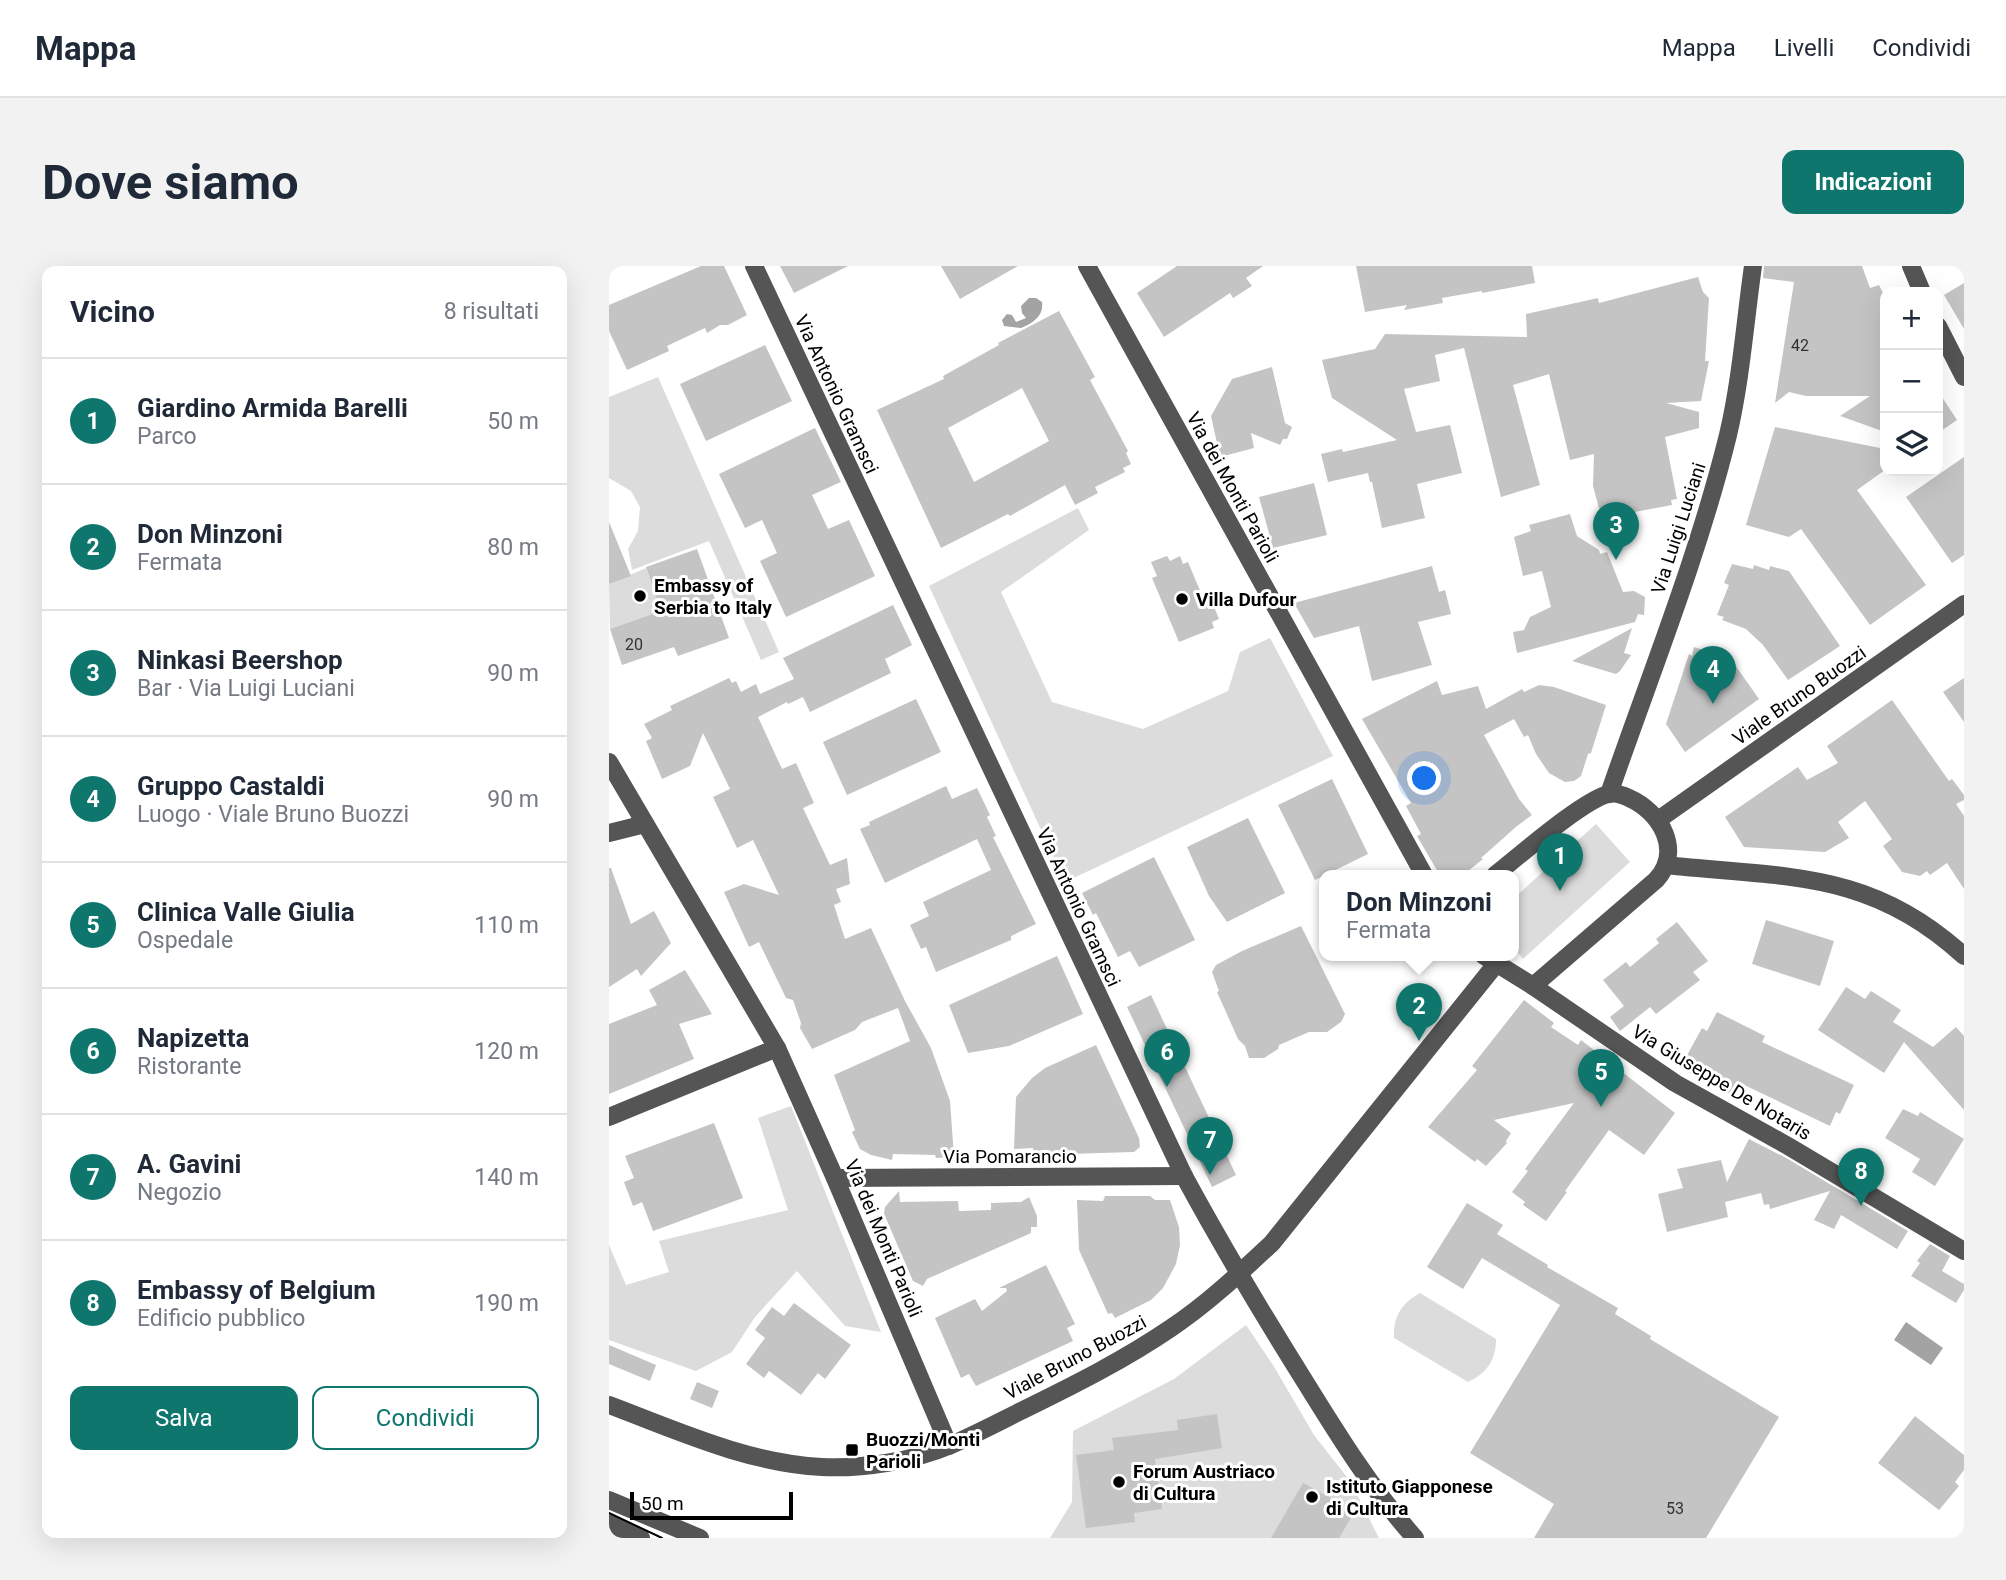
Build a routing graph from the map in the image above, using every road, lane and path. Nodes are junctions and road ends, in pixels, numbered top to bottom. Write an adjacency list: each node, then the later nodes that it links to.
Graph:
1 (754, 266): 23 (street, Via Antonio Gramsci)
2 (1087, 266): 15 (street, Via dei Monti Parioli)
3 (1753, 266): 10 (street, Via Luigi Luciani)
4 (1911, 266): 5 (street)
5 (1919, 287)
6 (1943, 336): 7 (street)
7 (1964, 377)
8 (1964, 604): 11 (street, Viale Bruno Buozzi)
9 (609, 762): 12 (street)
10 (1609, 794): 11 (street); 16 (street)
11 (1658, 820): 14 (street)
12 (645, 824): 13 (street); 21 (street, Via dei Monti Parioli)
13 (609, 833)
14 (1667, 865): 17 (street); 20 (street)
15 (1421, 870)
16 (1502, 870)
17 (1964, 956)
18 (1489, 961): 26 (street, Viale Bruno Buozzi)
19 (1492, 961): 20 (street, Via Giuseppe De Notaris)
20 (1533, 986): 25 (street, Via Giuseppe De Notaris)
21 (777, 1048): 22 (street); 24 (street, Via dei Monti Parioli)
22 (609, 1117)
23 (1184, 1176): 24 (street, Via Pomarancio); 26 (street, Via Antonio Gramsci)
24 (835, 1178): 28 (street, Via dei Monti Parioli)
25 (1964, 1251)
26 (1238, 1275): 28 (street, Viale Bruno Buozzi); 33 (street, Via Antonio Gramsci)
27 (609, 1405): 28 (street, Viale Bruno Buozzi)
28 (949, 1446)
29 (609, 1500): 32 (street)
30 (609, 1523): 31 (street)
31 (641, 1538)
32 (700, 1538)
33 (1415, 1538)

